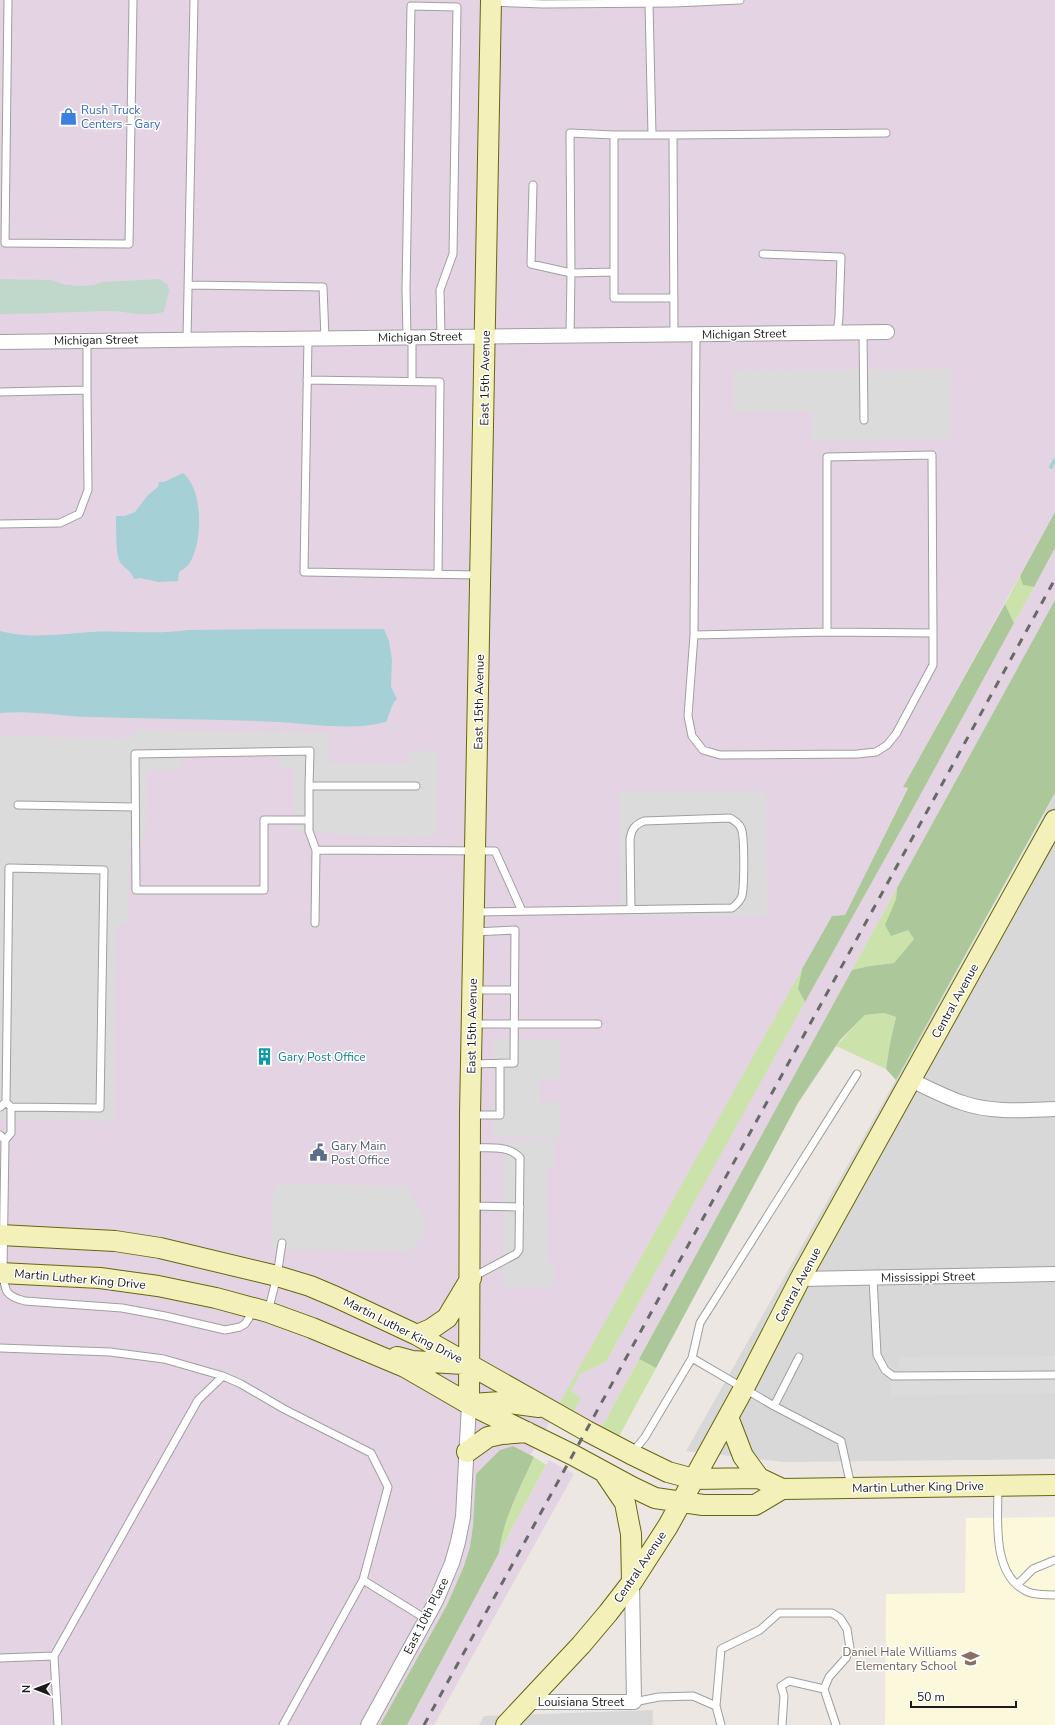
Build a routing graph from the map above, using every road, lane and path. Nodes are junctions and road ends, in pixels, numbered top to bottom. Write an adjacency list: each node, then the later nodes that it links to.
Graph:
1 (8, 0): 2 (lane)
2 (133, 0)
3 (194, 0): 16 (lane)
4 (740, 0): 7 (lane)
5 (491, 1): 7 (lane); 26 (main road, East 15th Avenue)
6 (414, 3): 24 (lane); 25 (lane)
7 (649, 3): 10 (lane)
8 (886, 133): 11 (lane)
9 (614, 135): 10 (lane); 14 (lane); 15 (lane)
10 (652, 135): 11 (lane)
11 (673, 135): 17 (lane)
12 (533, 185): 15 (lane)
13 (763, 254): 19 (lane)
14 (614, 272): 15 (lane); 17 (lane)
15 (571, 273): 23 (lane)
16 (188, 285): 28 (lane); 29 (lane)
17 (674, 298): 22 (lane)
18 (887, 332): 20 (street, Michigan Street)
19 (837, 333): 20 (street, Michigan Street); 21 (street, Michigan Street)
20 (863, 333): 36 (lane)
21 (696, 334): 22 (street, Michigan Street); 42 (lane)
22 (674, 335): 23 (street, Michigan Street)
23 (570, 336): 26 (street, Michigan Street)
24 (410, 337): 25 (street, Michigan Street); 28 (street, Michigan Street); 33 (lane)
25 (441, 337): 26 (street, Michigan Street)
26 (486, 337): 39 (main road, East 15th Avenue)
27 (308, 338): 28 (street, Michigan Street); 29 (street, Michigan Street); 32 (lane)
28 (325, 338)
29 (187, 339): 30 (street, Michigan Street)
30 (87, 341): 31 (street, Michigan Street); 34 (lane)
31 (0, 342)
32 (307, 380): 33 (lane); 38 (lane)
33 (412, 382): 38 (lane)
34 (87, 390): 35 (lane); 37 (lane)
35 (0, 392)
36 (864, 420)
37 (0, 524)
38 (438, 574): 39 (lane)
39 (481, 575): 50 (main road, East 15th Avenue)
40 (827, 632): 41 (lane); 41 (lane); 42 (lane)
41 (933, 633): 42 (lane)
42 (694, 635)
43 (309, 786): 44 (lane); 46 (lane); 47 (lane)
44 (416, 786)
45 (18, 805): 46 (lane)
46 (135, 806): 47 (lane)
47 (309, 820): 49 (lane)
48 (1055, 820): 64 (main road, Central Avenue)
49 (316, 850): 50 (lane); 54 (lane)
50 (476, 850): 52 (lane); 53 (main road, East 15th Avenue)
51 (632, 909): 51 (lane); 52 (lane)
52 (522, 911): 53 (lane)
53 (474, 912): 55 (main road, East 15th Avenue)
54 (315, 923)
55 (474, 932): 56 (main road, East 15th Avenue); 57 (lane)
56 (473, 990): 57 (lane); 58 (main road, East 15th Avenue)
57 (514, 990): 59 (lane)
58 (472, 1024): 59 (lane); 62 (main road, East 15th Avenue)
59 (514, 1024): 60 (lane); 61 (lane)
60 (598, 1024)
61 (500, 1063): 62 (lane); 68 (lane)
62 (471, 1064): 68 (main road, East 15th Avenue)
63 (857, 1074): 86 (lane)
64 (911, 1080): 67 (street); 80 (main road, Central Avenue)
65 (3, 1104): 66 (lane); 66 (lane)
66 (12, 1107): 69 (lane)
67 (1055, 1109)
68 (470, 1115): 70 (main road, East 15th Avenue)
69 (2, 1137): 73 (lane)
70 (470, 1148): 71 (main road, East 15th Avenue); 72 (lane)
71 (470, 1206): 72 (lane); 78 (main road, East 15th Avenue)
72 (520, 1207): 78 (lane)
73 (2, 1235): 75 (lane); 77 (main road, Martin Luther King Drive)
74 (282, 1243): 77 (lane)
75 (1, 1273): 81 (main road, Martin Luther King Drive); 81 (lane)
76 (1055, 1274): 79 (street, Mississippi Street)
77 (277, 1276): 81 (lane); 82 (main road, Martin Luther King Drive)
78 (471, 1278): 82 (main road); 87 (main road, East 15th Avenue)
79 (873, 1278): 80 (street, Mississippi Street); 88 (lane)
80 (800, 1279): 90 (main road, Central Avenue)
81 (260, 1310): 84 (main road, Martin Luther King Drive)
82 (417, 1335): 87 (main road, Martin Luther King Drive)
83 (0, 1348): 89 (lane)
84 (364, 1349): 87 (main road); 91 (main road, Martin Luther King Drive)
85 (799, 1357): 92 (lane)
86 (692, 1358): 90 (lane); 97 (lane)
87 (470, 1365): 91 (main road, East 15th Avenue); 93 (main road, Martin Luther King Drive)
88 (1055, 1374)
89 (223, 1376): 107 (lane); 112 (lane)
90 (744, 1388): 92 (lane); 94 (main road, Central Avenue)
91 (469, 1404): 93 (main road); 95 (main road, Martin Luther King Drive); 96 (street, East 10th Place)
92 (774, 1406): 103 (lane)
93 (547, 1408): 97 (main road, Martin Luther King Drive)
94 (728, 1417): 99 (main road); 100 (main road, Central Avenue)
95 (527, 1432): 96 (main road); 98 (main road, Martin Luther King Drive)
96 (467, 1452): 111 (street, East 10th Place)
97 (631, 1454): 100 (main road, Martin Luther King Drive)
98 (603, 1471): 105 (main road, Martin Luther King Drive); 108 (main road)
99 (759, 1478): 100 (main road, Martin Luther King Drive); 104 (main road, Martin Luther King Drive)
100 (694, 1479): 105 (main road, Central Avenue)
101 (1055, 1485): 102 (main road, Martin Luther King Drive)
102 (998, 1486): 103 (main road, Martin Luther King Drive); 109 (lane)
103 (852, 1488): 104 (main road, Martin Luther King Drive)
104 (782, 1489): 105 (main road, Martin Luther King Drive)
105 (681, 1502): 108 (main road, Central Avenue)
106 (1055, 1560): 109 (lane)
107 (363, 1580): 111 (lane); 119 (lane)
108 (632, 1582): 115 (main road, Central Avenue); 116 (street)
109 (1018, 1584): 110 (lane)
110 (1055, 1596)
111 (426, 1619): 120 (street, East 10th Place)
112 (54, 1656): 113 (lane); 118 (lane)
113 (0, 1658)
114 (824, 1689): 117 (lane); 123 (lane); 124 (lane)
115 (528, 1702): 116 (street, Louisiana Street); 121 (main road, Central Avenue)
116 (634, 1702): 117 (lane)
117 (716, 1706): 122 (lane)
118 (58, 1725)
119 (283, 1725)
120 (368, 1725)
121 (506, 1725)
122 (721, 1725)
123 (782, 1725)
124 (836, 1725)

